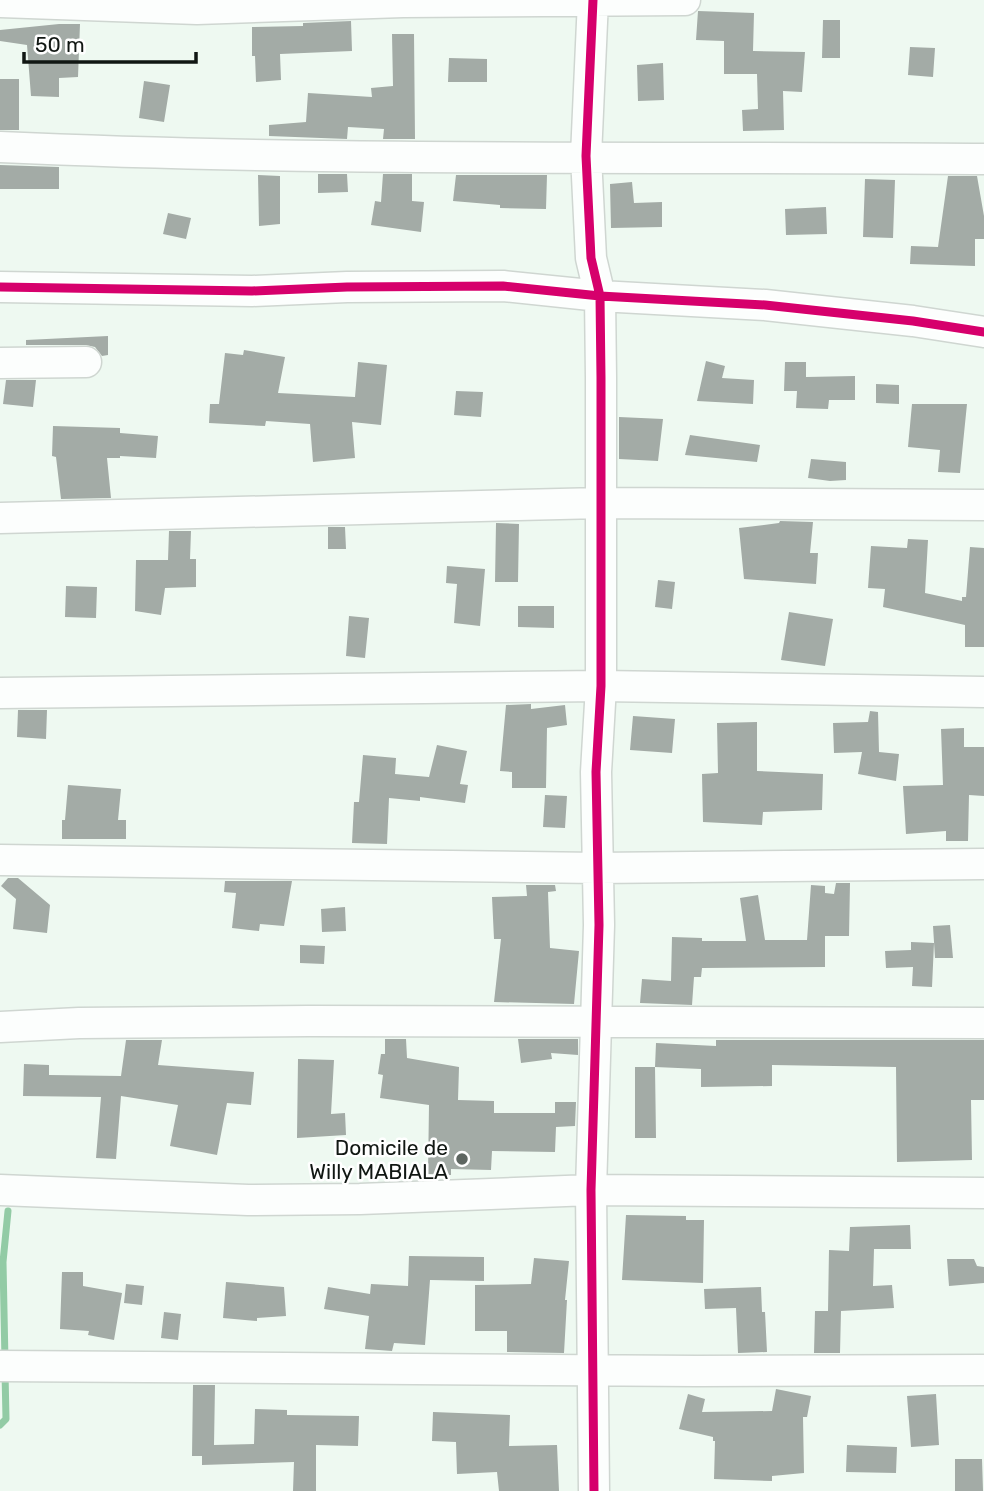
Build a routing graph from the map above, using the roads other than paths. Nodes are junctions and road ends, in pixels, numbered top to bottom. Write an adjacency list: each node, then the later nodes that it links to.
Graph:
1 (593, 0): 2 (street); 3 (street); 5 (street)
2 (685, 0)
3 (0, 2)
4 (0, 147): 5 (street)
5 (586, 156): 6 (street); 8 (street)
6 (984, 159)
7 (0, 286): 8 (street)
8 (600, 296): 9 (street); 12 (street)
9 (984, 332)
10 (86, 362): 11 (street)
11 (0, 363)
12 (601, 503): 13 (street); 14 (street); 15 (street)
13 (984, 505)
14 (0, 518)
15 (601, 686): 16 (street); 17 (street); 20 (street)
16 (984, 692)
17 (0, 693)
18 (0, 860): 20 (street)
19 (984, 864): 20 (street)
20 (597, 868): 21 (street)
21 (595, 1022): 22 (street); 23 (street); 25 (street)
22 (984, 1023)
23 (0, 1027)
24 (0, 1190): 25 (street)
25 (591, 1190): 26 (street); 28 (street)
26 (984, 1193)
27 (0, 1366): 28 (street)
28 (594, 1370): 29 (street); 30 (street)
29 (984, 1370)
30 (594, 1491)

